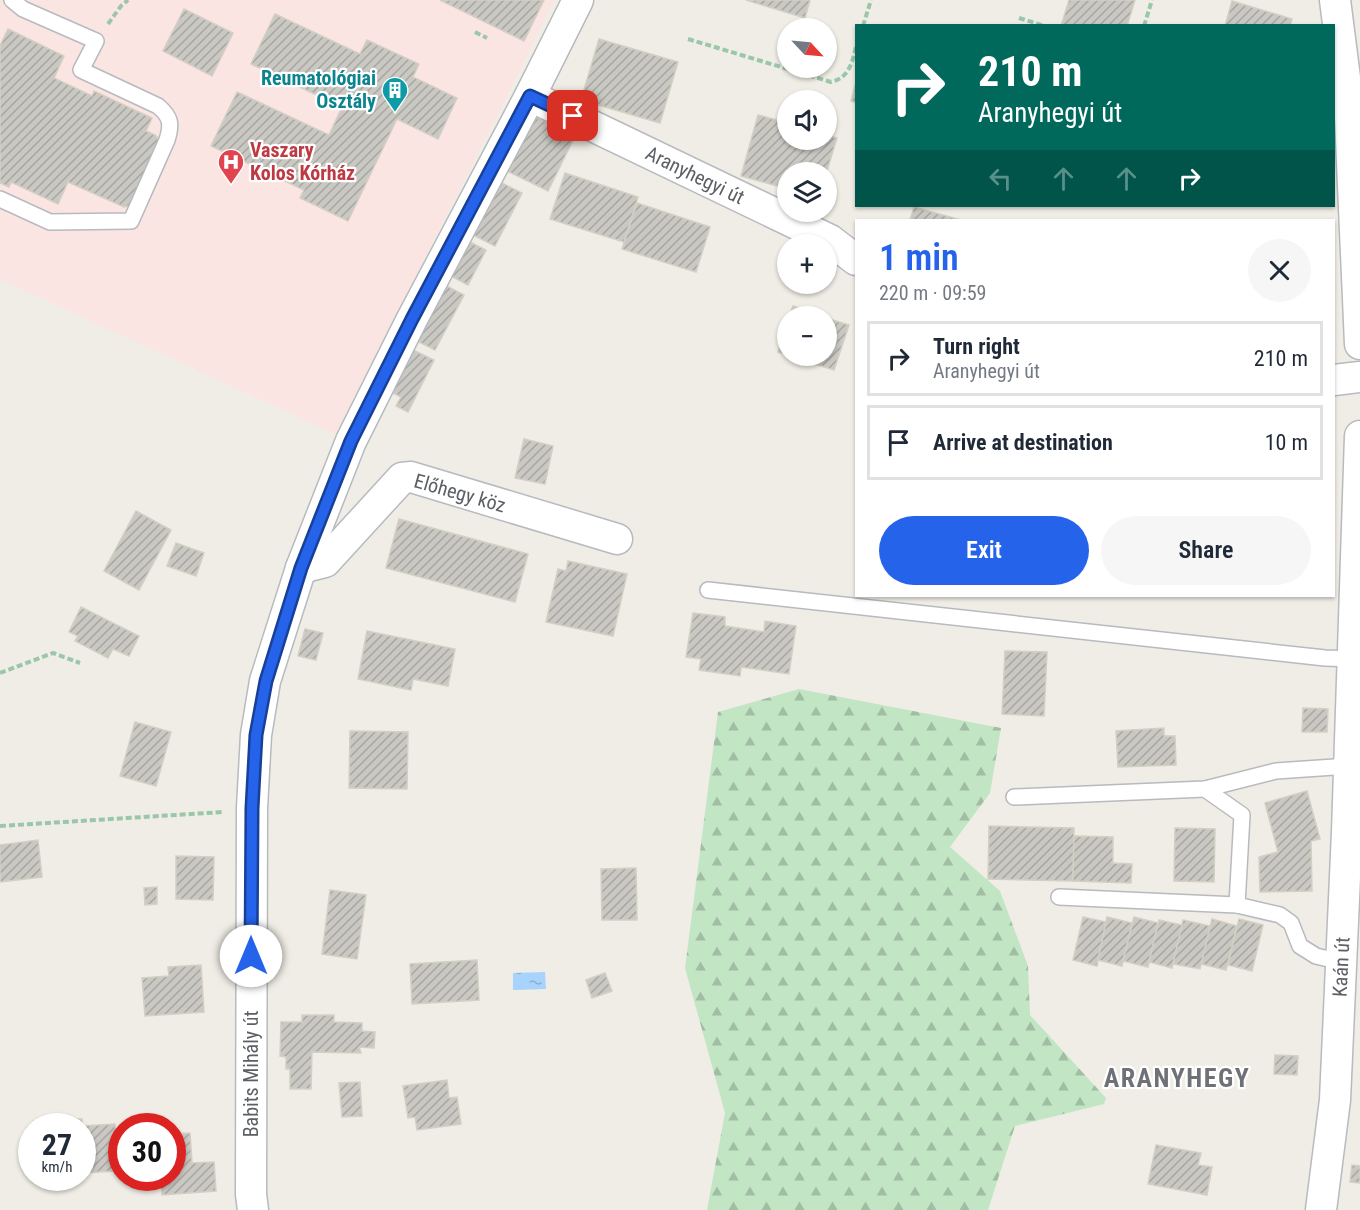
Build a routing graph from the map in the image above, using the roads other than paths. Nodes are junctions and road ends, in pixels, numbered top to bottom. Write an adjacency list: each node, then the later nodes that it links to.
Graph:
1 (12, 0): 6 (lane)
2 (578, 0): 5 (street, Babits Mihály út)
3 (1353, 0): 4 (street)
4 (1336, 14): 8 (street)
5 (530, 96): 7 (street, Aranyhegyi út); 13 (street, Babits Mihály út)
6 (0, 199)
7 (855, 259)
8 (1360, 344)
9 (1360, 377): 10 (street)
10 (1335, 380)
11 (1360, 436): 15 (street, Kaán út)
12 (617, 539): 13 (street, Előhegy köz)
13 (301, 568): 23 (street, Babits Mihály út)
14 (708, 590): 15 (lane)
15 (1354, 659): 16 (street, Kaán út)
16 (1349, 766): 17 (lane); 19 (street, Kaán út)
17 (1205, 789): 18 (lane); 21 (lane)
18 (1014, 797)
19 (1354, 832): 22 (street, Kaán út)
20 (1059, 897): 21 (lane)
21 (1237, 905): 22 (lane)
22 (1341, 962): 24 (street, Kaán út)
23 (253, 1210)
24 (1321, 1210)

